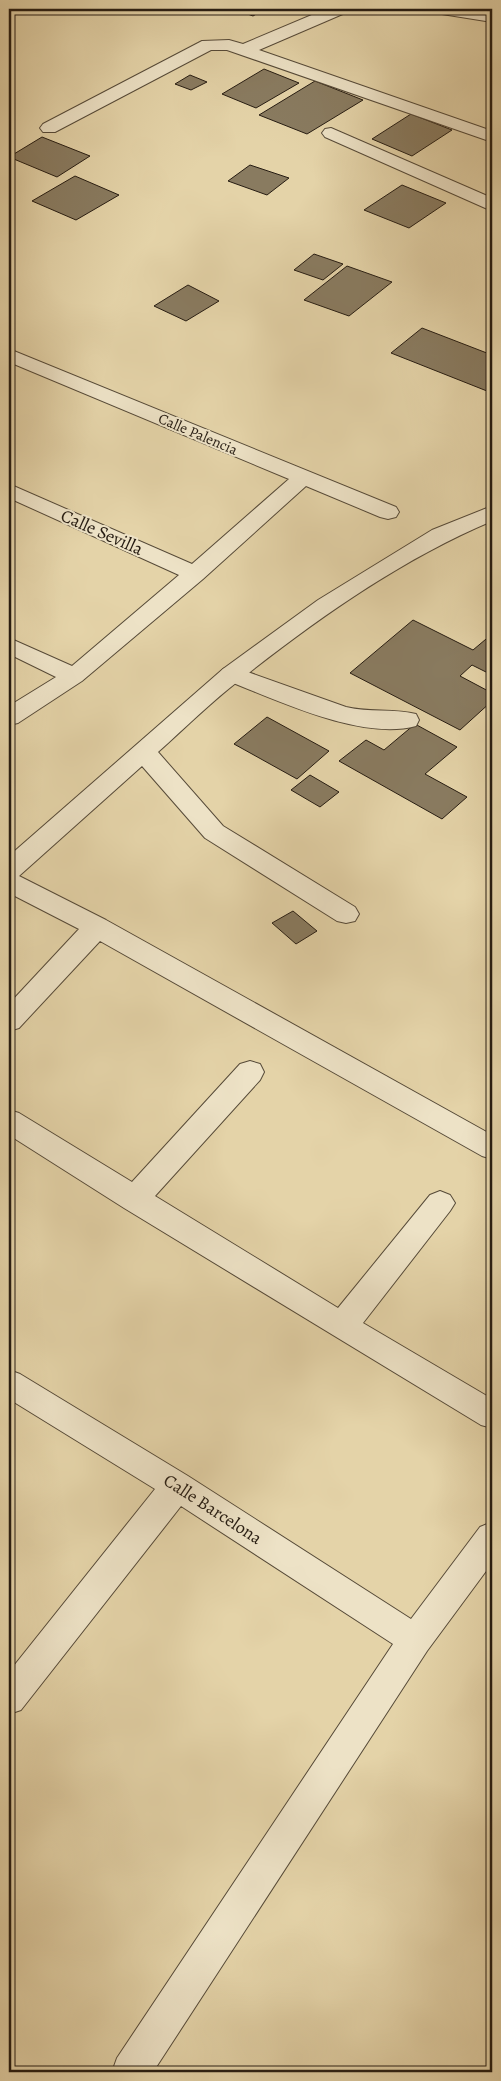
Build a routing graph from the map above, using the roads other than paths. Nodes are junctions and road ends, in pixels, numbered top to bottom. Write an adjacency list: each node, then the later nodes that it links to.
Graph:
1 (339, 9): 4 (street)
2 (442, 9): 3 (street)
3 (492, 17)
4 (244, 50): 5 (street); 7 (street)
5 (49, 128)
6 (331, 133): 8 (street)
7 (492, 137)
8 (492, 205)
9 (9, 355): 10 (street, Calle Palencia)
10 (302, 478): 12 (street, Calle Palencia); 14 (street)
11 (9, 490): 14 (street, Calle Sevilla)
12 (388, 512)
13 (492, 513): 16 (street)
14 (195, 574): 17 (street)
15 (9, 645): 17 (street)
16 (231, 674): 19 (street); 20 (street)
17 (74, 676): 18 (street)
18 (9, 717)
19 (407, 720)
20 (143, 750): 21 (street); 23 (street)
21 (9, 870)
22 (9, 882): 24 (street)
23 (346, 914)
24 (97, 927): 25 (street); 28 (street)
25 (9, 1021)
26 (250, 1072): 29 (street)
27 (9, 1121): 29 (street)
28 (492, 1148)
29 (134, 1200): 31 (street)
30 (440, 1203): 31 (street)
31 (342, 1326): 33 (street)
32 (9, 1383): 34 (street, Calle Barcelona)
33 (492, 1415)
34 (177, 1486): 36 (street, Calle Barcelona); 37 (street)
35 (492, 1537): 36 (street)
36 (415, 1640): 38 (street)
37 (9, 1698)
38 (131, 2072)

